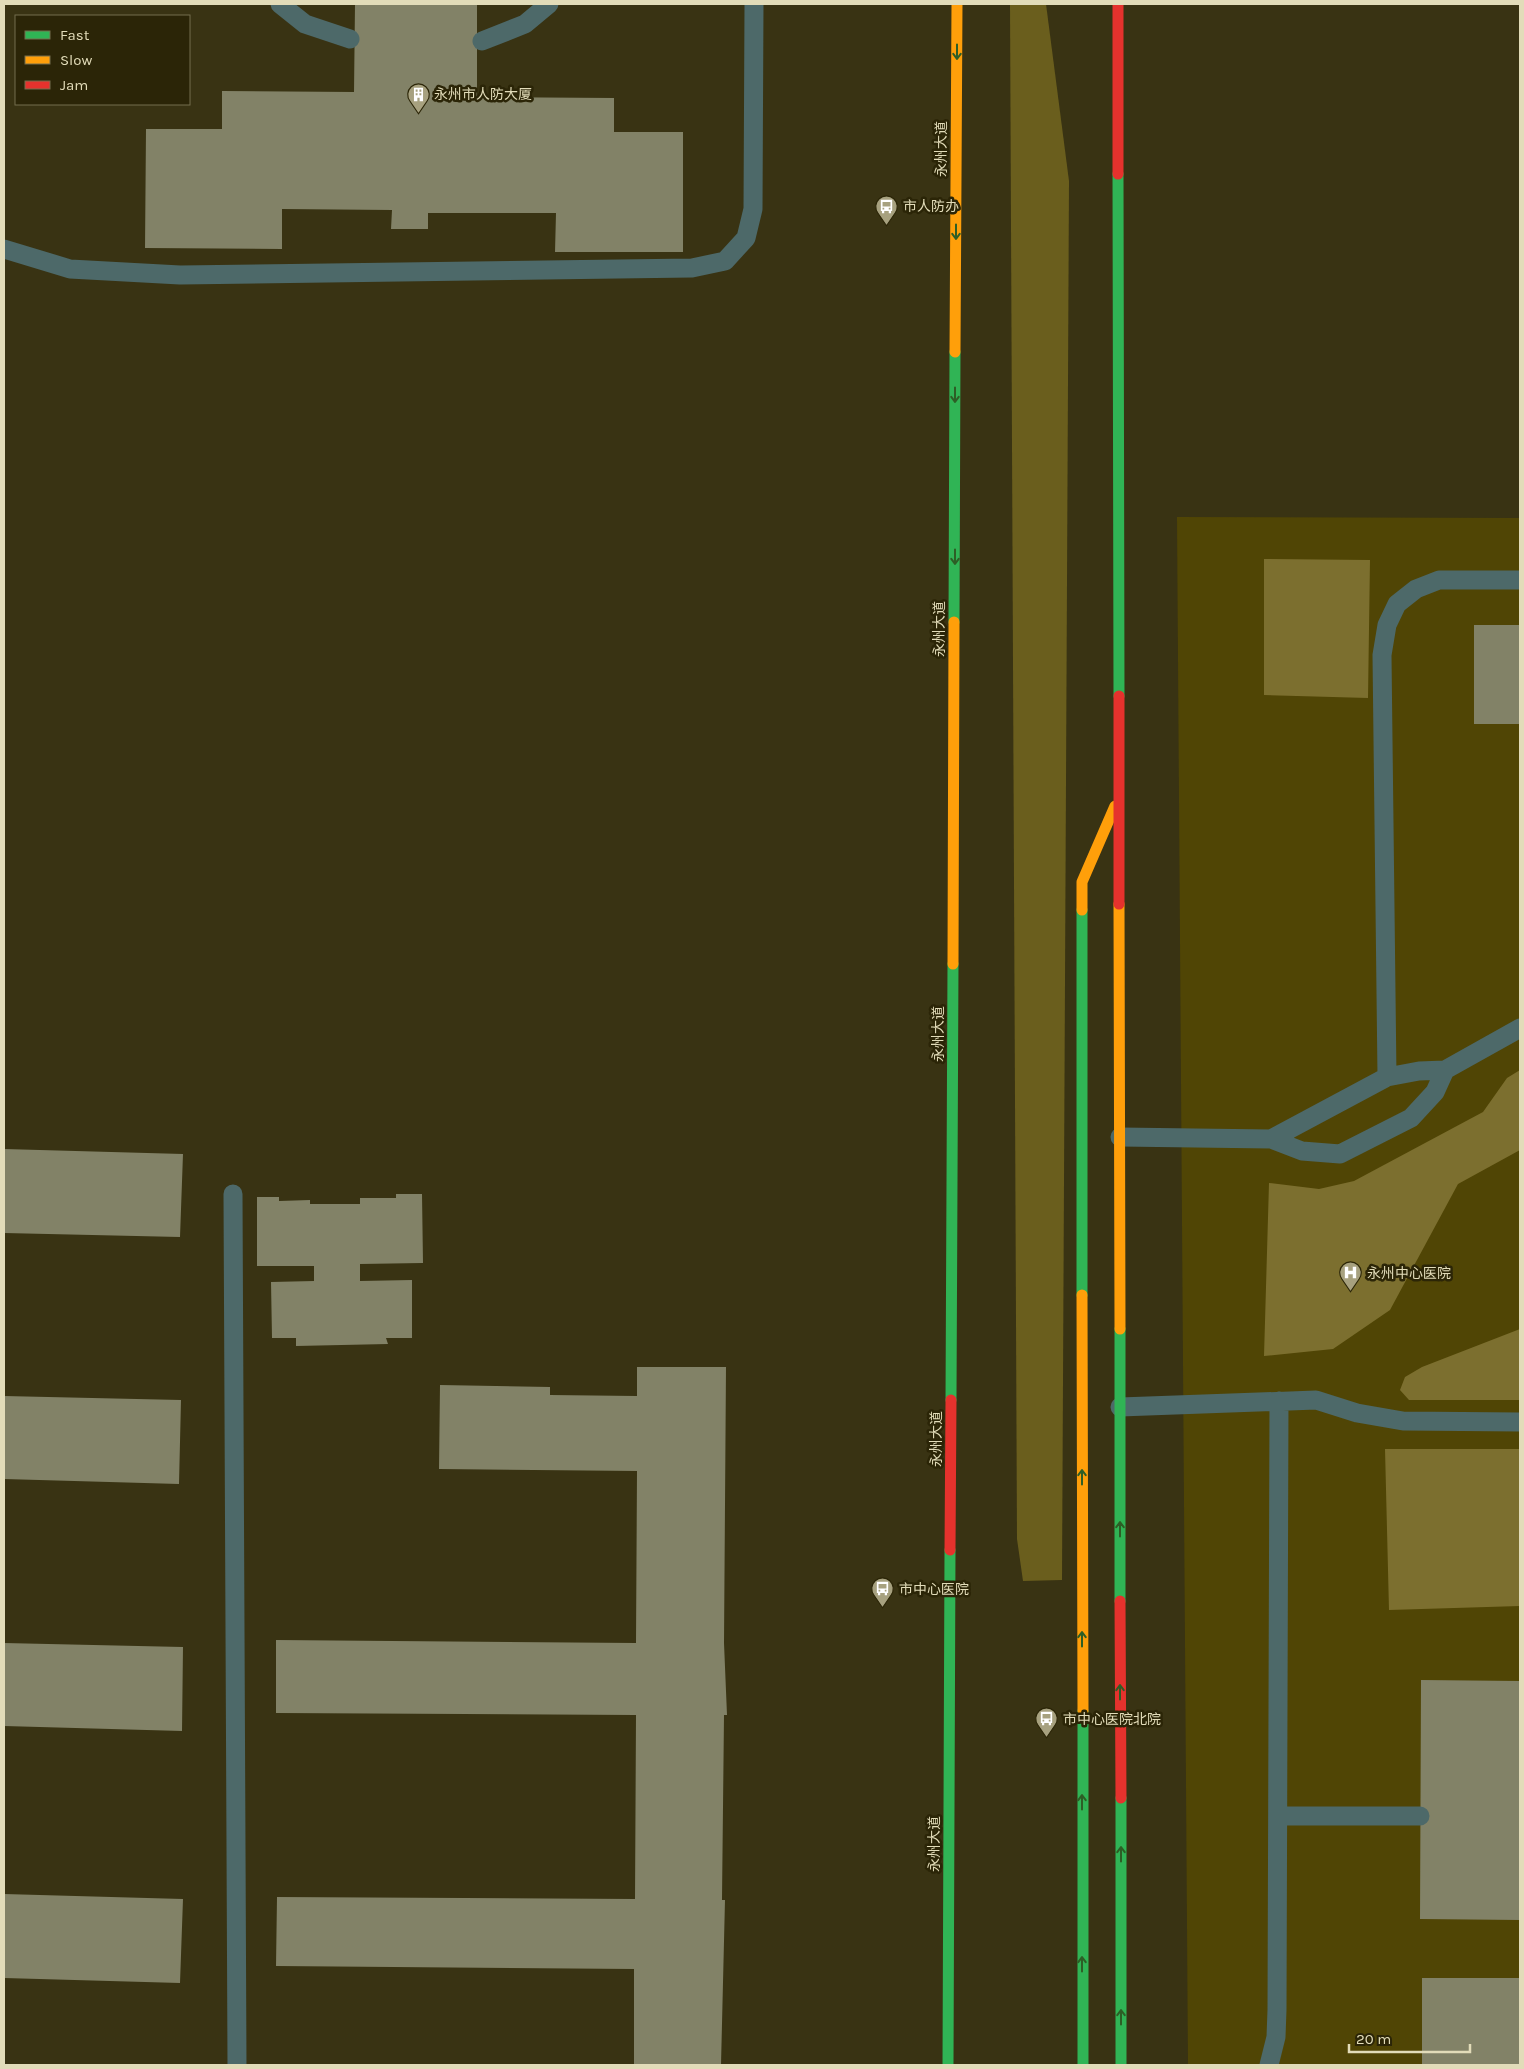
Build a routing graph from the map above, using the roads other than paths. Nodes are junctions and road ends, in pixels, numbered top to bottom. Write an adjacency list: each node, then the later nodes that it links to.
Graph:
1 (280, 4): 6 (lane)
2 (549, 4): 7 (lane)
3 (754, 4): 8 (lane)
4 (957, 4): 23 (main road, 永州大道, one-way to 23)
5 (1118, 4): 10 (main road)
6 (350, 39)
7 (482, 41)
8 (4, 249)
9 (1520, 580): 13 (lane)
10 (1119, 797): 14 (main road); 24 (main road, one-way to 10)
11 (1520, 1028): 12 (lane)
12 (1445, 1070): 13 (lane); 15 (lane)
13 (1387, 1077): 15 (lane)
14 (1120, 1137): 15 (lane); 18 (main road)
15 (1271, 1139)
16 (233, 1194): 22 (lane)
17 (1279, 1401): 18 (lane); 19 (lane); 20 (lane)
18 (1120, 1407): 25 (main road, one-way to 18)
19 (1520, 1422)
20 (1278, 1816): 21 (lane); 26 (lane)
21 (1420, 1816)
22 (237, 2065)
23 (948, 2065)
24 (1083, 2065)
25 (1121, 2065)
26 (1269, 2065)

